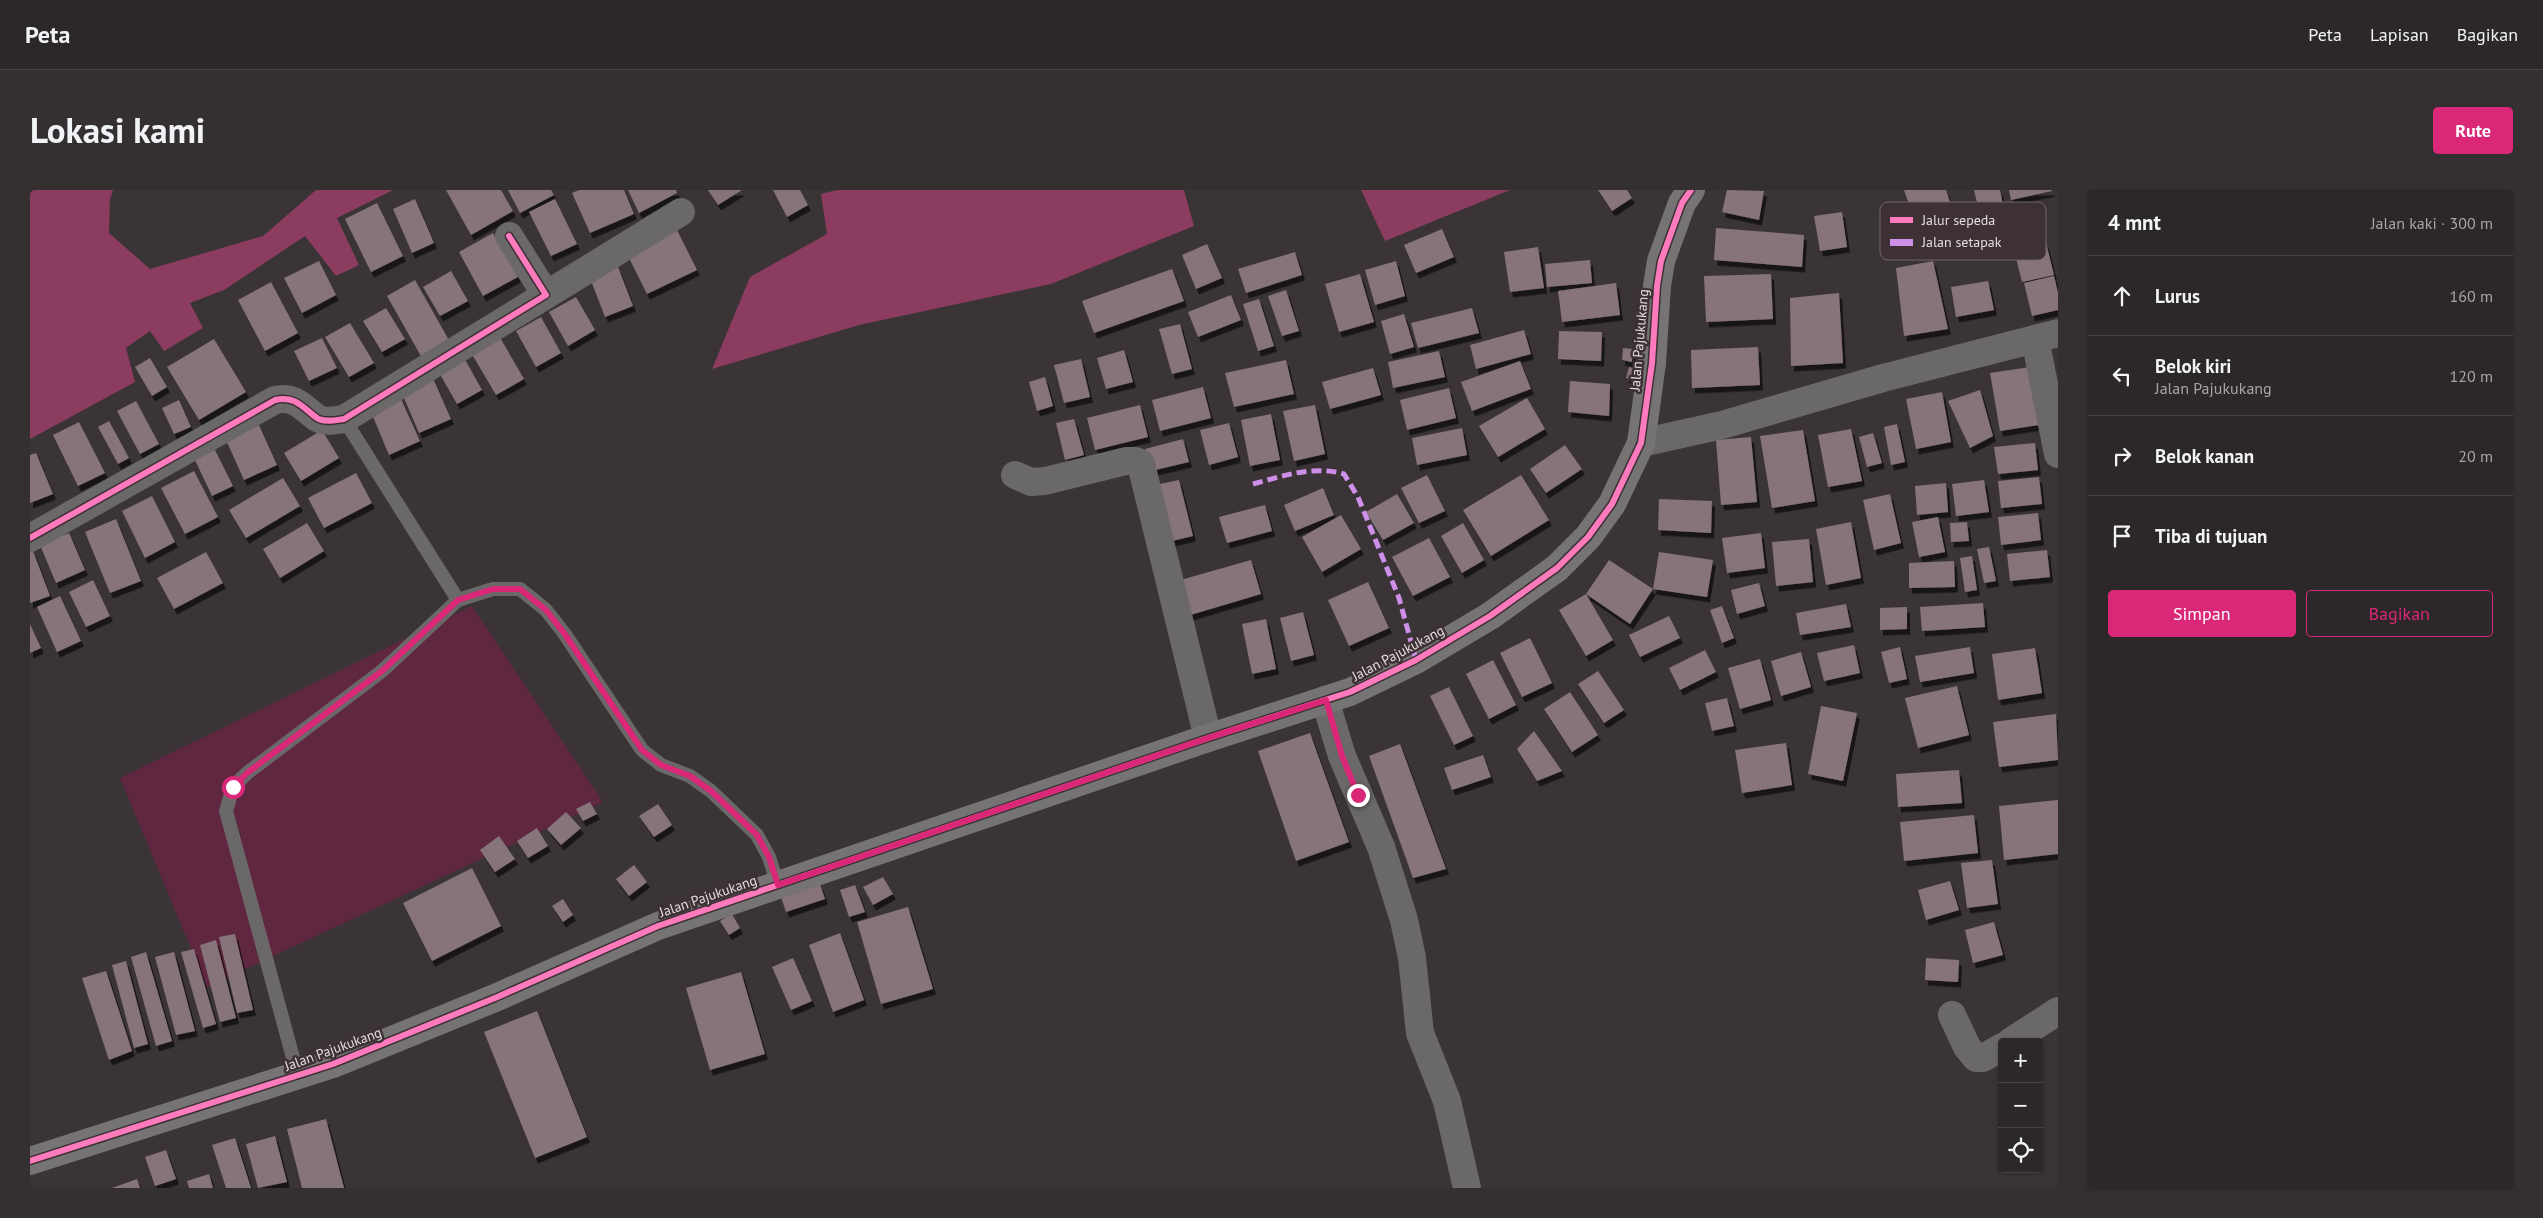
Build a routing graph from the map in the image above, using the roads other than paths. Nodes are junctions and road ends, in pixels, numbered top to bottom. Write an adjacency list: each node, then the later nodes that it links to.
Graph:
1 (1690, 190): 7 (street, Jalan Pajukukang)
2 (681, 212): 4 (street)
3 (508, 236): 4 (street)
4 (546, 295): 6 (street)
5 (2046, 336): 7 (street); 8 (street)
6 (344, 419): 10 (street); 11 (lane)
7 (1641, 443): 12 (street, Jalan Pajukukang)
8 (2058, 454)
9 (1015, 475): 13 (street)
10 (30, 538)
11 (458, 600): 14 (lane); 19 (lane)
12 (1326, 700): 13 (street, Jalan Pajukukang); 21 (street)
13 (1208, 738): 14 (street, Jalan Pajukukang)
14 (778, 885): 19 (street, Jalan Pajukukang)
15 (2058, 1011): 17 (street)
16 (1952, 1015): 18 (street)
17 (2016, 1038)
18 (1998, 1049)
19 (298, 1076): 20 (street, Jalan Pajukukang)
20 (30, 1161)
21 (1467, 1188)

